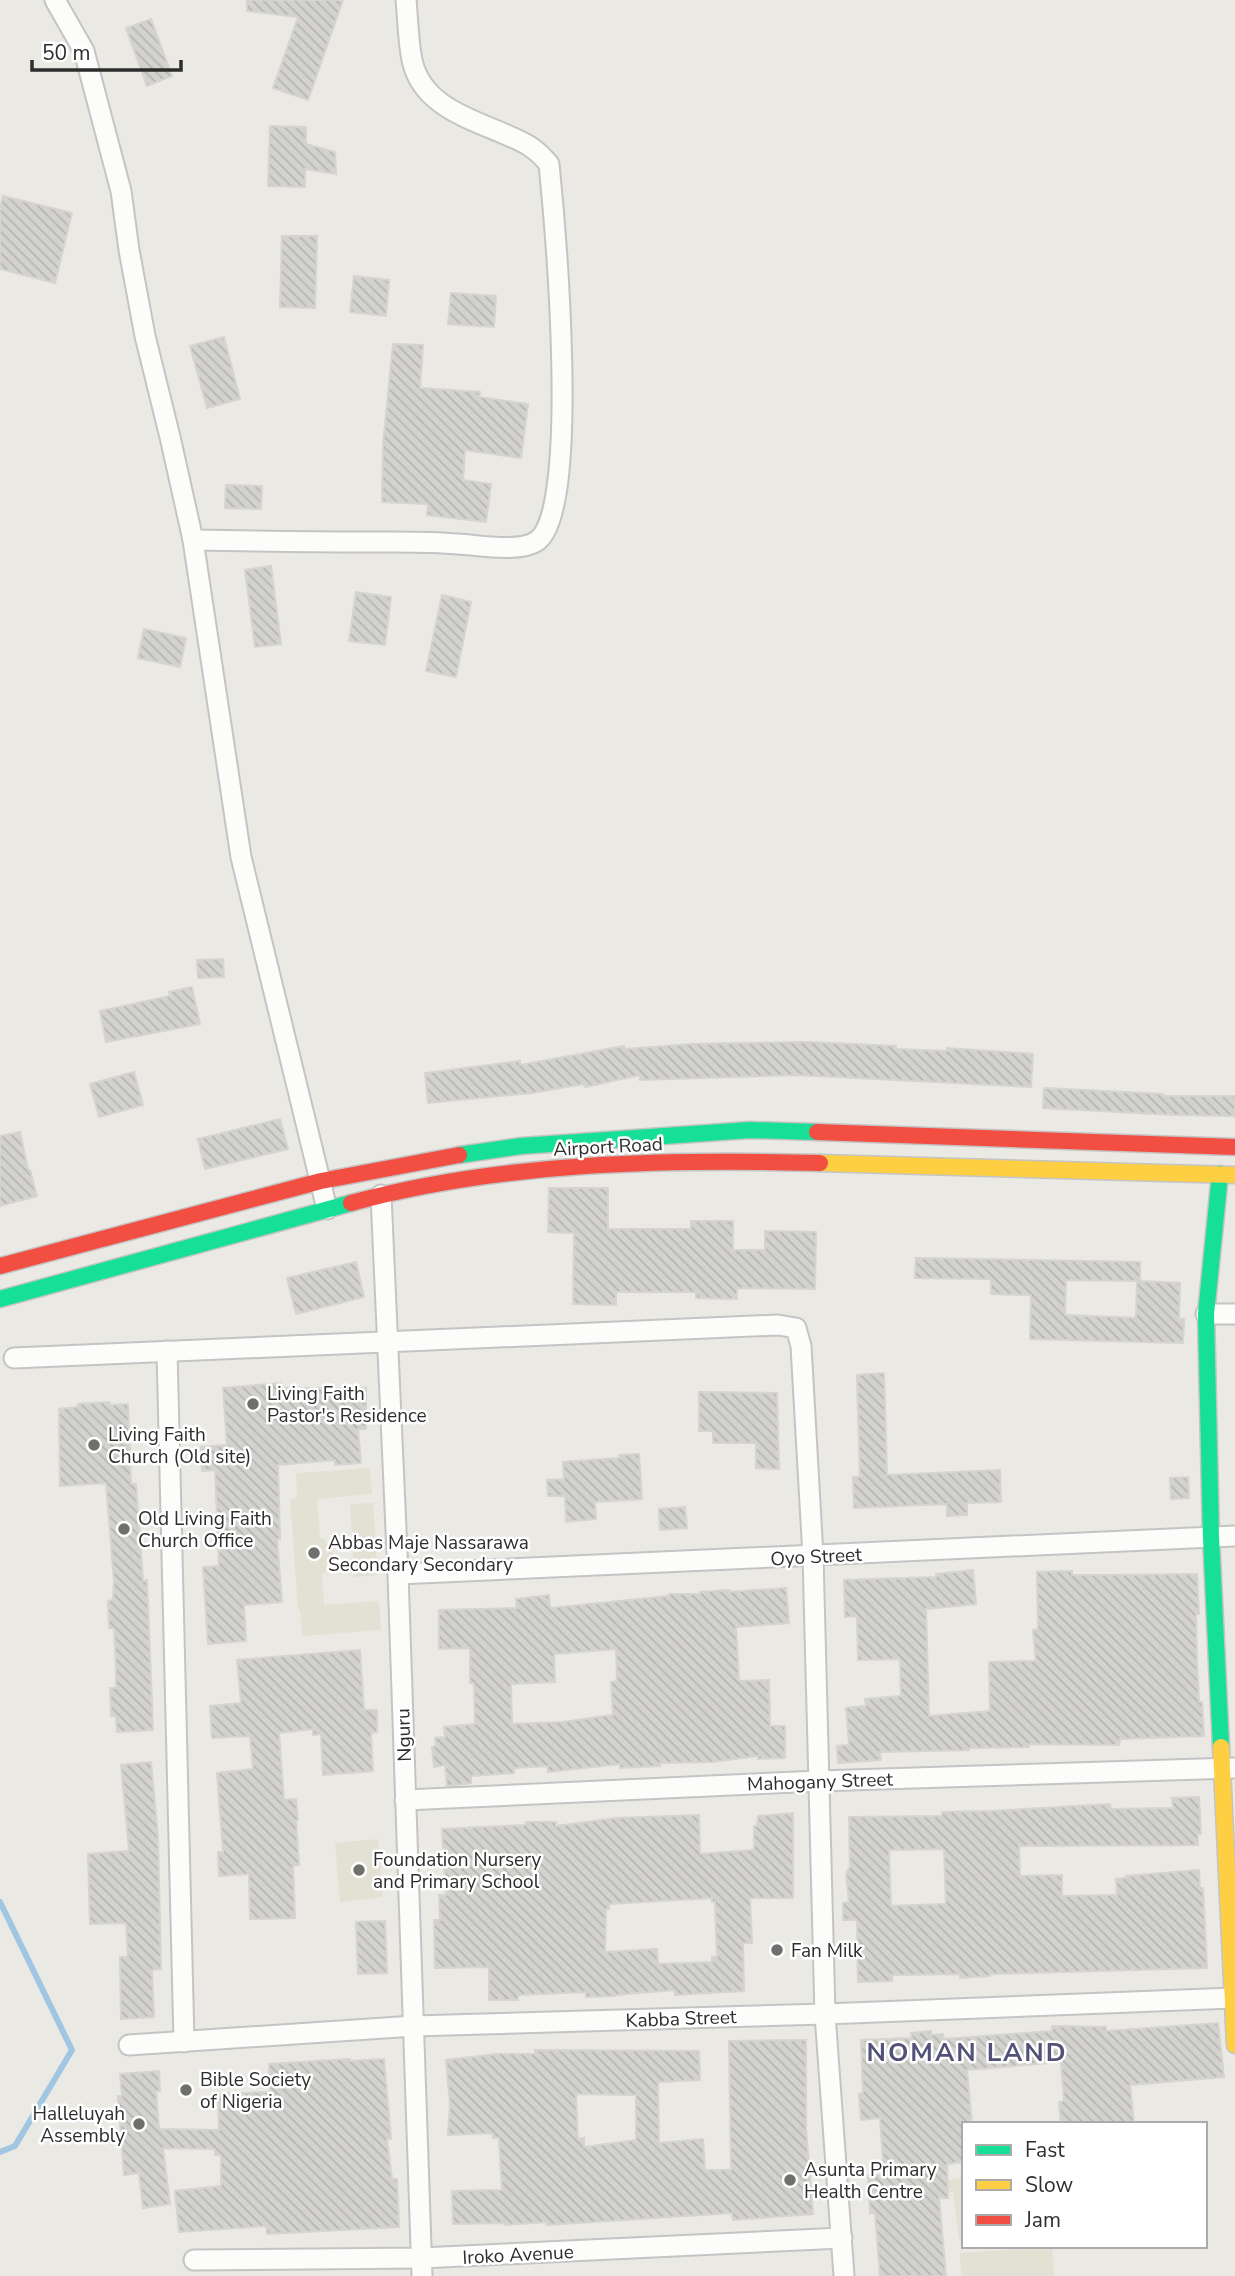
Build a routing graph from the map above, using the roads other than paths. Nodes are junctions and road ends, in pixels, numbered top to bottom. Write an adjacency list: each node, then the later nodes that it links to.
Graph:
1 (55, 0): 3 (street)
2 (406, 0): 3 (street)
3 (192, 540): 6 (street)
4 (1235, 1147): 6 (main road, Airport Road)
5 (1227, 1175): 7 (main road, Airport Road); 11 (main road)
6 (320, 1181): 8 (street); 9 (main road, Airport Road)
7 (381, 1195): 8 (main road, Airport Road); 13 (street, Nguru)
8 (327, 1209): 10 (main road, Airport Road)
9 (0, 1266)
10 (0, 1299)
11 (1206, 1314): 12 (street); 17 (main road)
12 (1235, 1314)
13 (387, 1341): 14 (street); 18 (street); 19 (street, Nguru)
14 (167, 1351): 15 (street); 26 (street)
15 (15, 1358)
16 (1235, 1536): 17 (street, Oyo Street)
17 (1211, 1537): 18 (street, Oyo Street); 20 (main road)
18 (813, 1556): 19 (street, Oyo Street); 21 (street)
19 (398, 1574): 22 (street, Nguru)
20 (1228, 1768): 21 (street, Mahogany Street); 23 (main road)
21 (818, 1781): 22 (street, Mahogany Street); 24 (street)
22 (405, 1800): 25 (street, Nguru)
23 (1233, 1998): 24 (street, Kabba Street); 28 (main road)
24 (825, 2014): 25 (street, Kabba Street); 29 (street)
25 (414, 2026): 26 (street, Kabba Street); 31 (street, Nguru)
26 (184, 2042): 27 (street, Kabba Street)
27 (129, 2045)
28 (1235, 2045)
29 (842, 2238): 31 (street, Iroko Avenue); 32 (street)
30 (194, 2260): 31 (street, Iroko Avenue)
31 (421, 2267)
32 (844, 2276)

